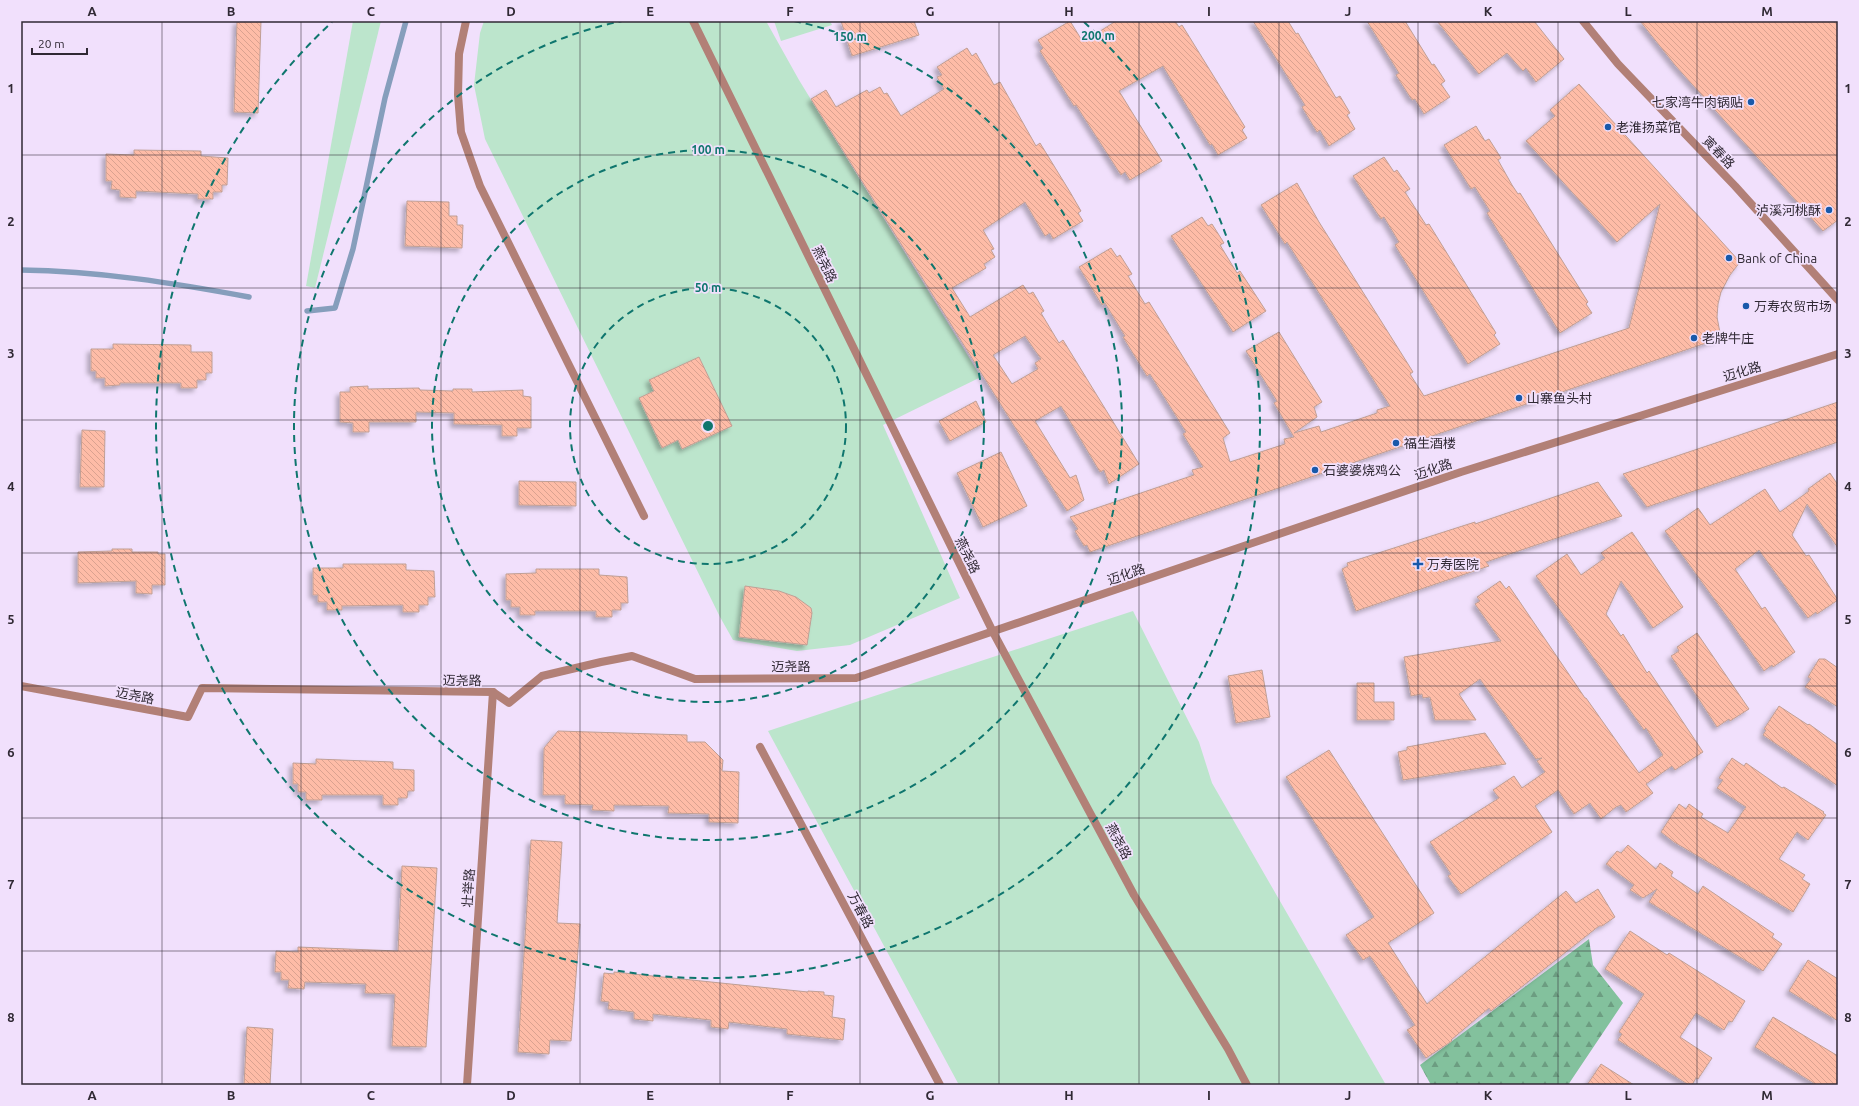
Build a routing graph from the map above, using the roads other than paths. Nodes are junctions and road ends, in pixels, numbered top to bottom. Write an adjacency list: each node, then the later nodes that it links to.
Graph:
1 (466, 21): 6 (street)
2 (693, 21): 7 (street, 燕尧路)
3 (1583, 21): 4 (street, 寅春路)
4 (1838, 300)
5 (1838, 354): 7 (street, 迈化路)
6 (644, 516)
7 (993, 632): 9 (street, 迈尧路); 13 (street, 燕尧路)
8 (21, 686): 9 (street, 迈尧路)
9 (493, 692): 11 (street, 壮举路)
10 (760, 748): 12 (street, 万春路)
11 (467, 1085)
12 (940, 1085)
13 (1247, 1085)

